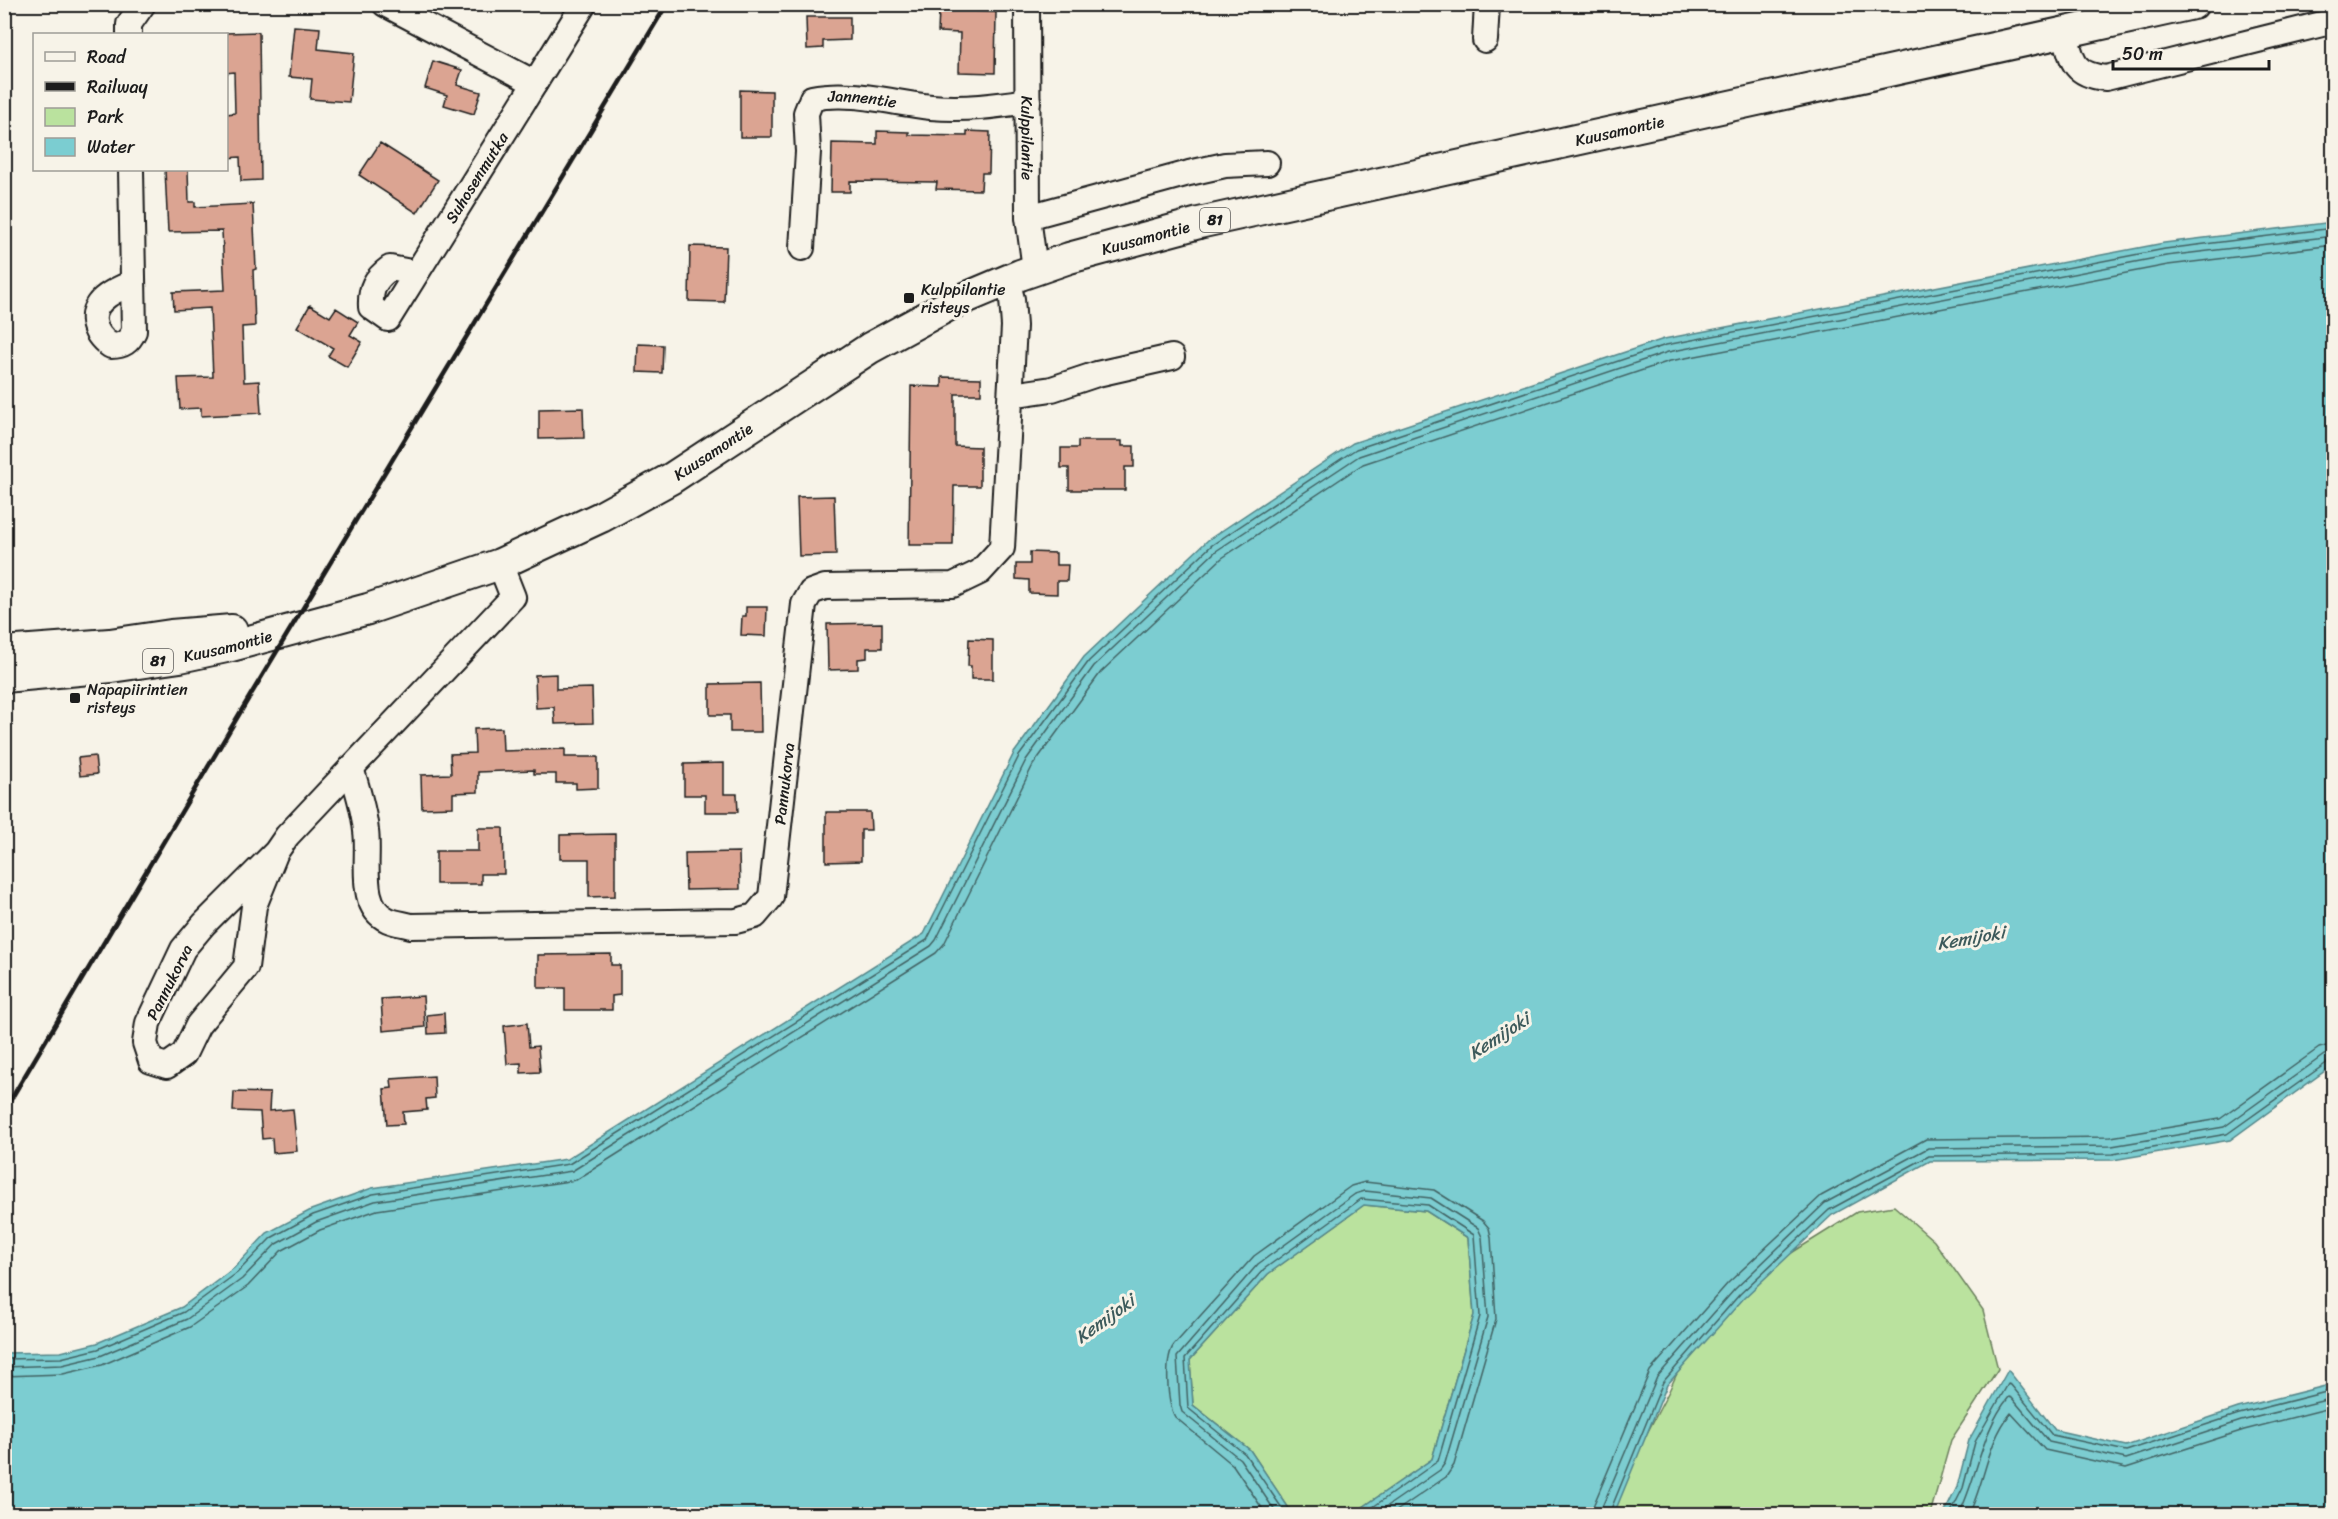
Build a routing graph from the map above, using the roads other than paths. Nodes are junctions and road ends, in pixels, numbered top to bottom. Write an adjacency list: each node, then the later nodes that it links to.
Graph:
1 (143, 4): 8 (street)
2 (385, 4): 11 (street)
3 (584, 4): 11 (street, Suhosenmutka)
4 (1027, 4): 12 (street, Kulppilantie)
5 (1487, 4): 10 (street)
6 (2193, 4): 9 (main road, Kuusamontie / 81)
7 (2334, 21): 9 (street)
8 (129, 33)
9 (2065, 33): 17 (main road, Kuusamontie / 81)
10 (1485, 40)
11 (535, 83): 18 (street, Suhosenmutka)
12 (1028, 101): 15 (street, Kulppilantie); 16 (street, Jannentie)
13 (1268, 163): 15 (street)
14 (131, 171): 20 (street)
15 (1028, 217): 17 (street, Kulppilantie)
16 (802, 248)
17 (1035, 269): 19 (main road, Kuusamontie / 81)
18 (416, 273)
19 (1007, 280): 22 (street, Pannukorva); 23 (main road, Kuusamontie / 81)
20 (133, 282)
21 (1172, 357): 22 (street)
22 (1011, 395): 27 (street, Pannukorva)
23 (500, 564): 24 (main road, Kuusamontie / 81); 27 (street, Pannukorva)
24 (307, 624): 25 (main road, Kuusamontie / 81); 26 (main road, Kuusamontie / 81)
25 (4, 652)
26 (4, 677)
27 (351, 768): 28 (street, Pannukorva)
28 (276, 852): 28 (street, Pannukorva)

